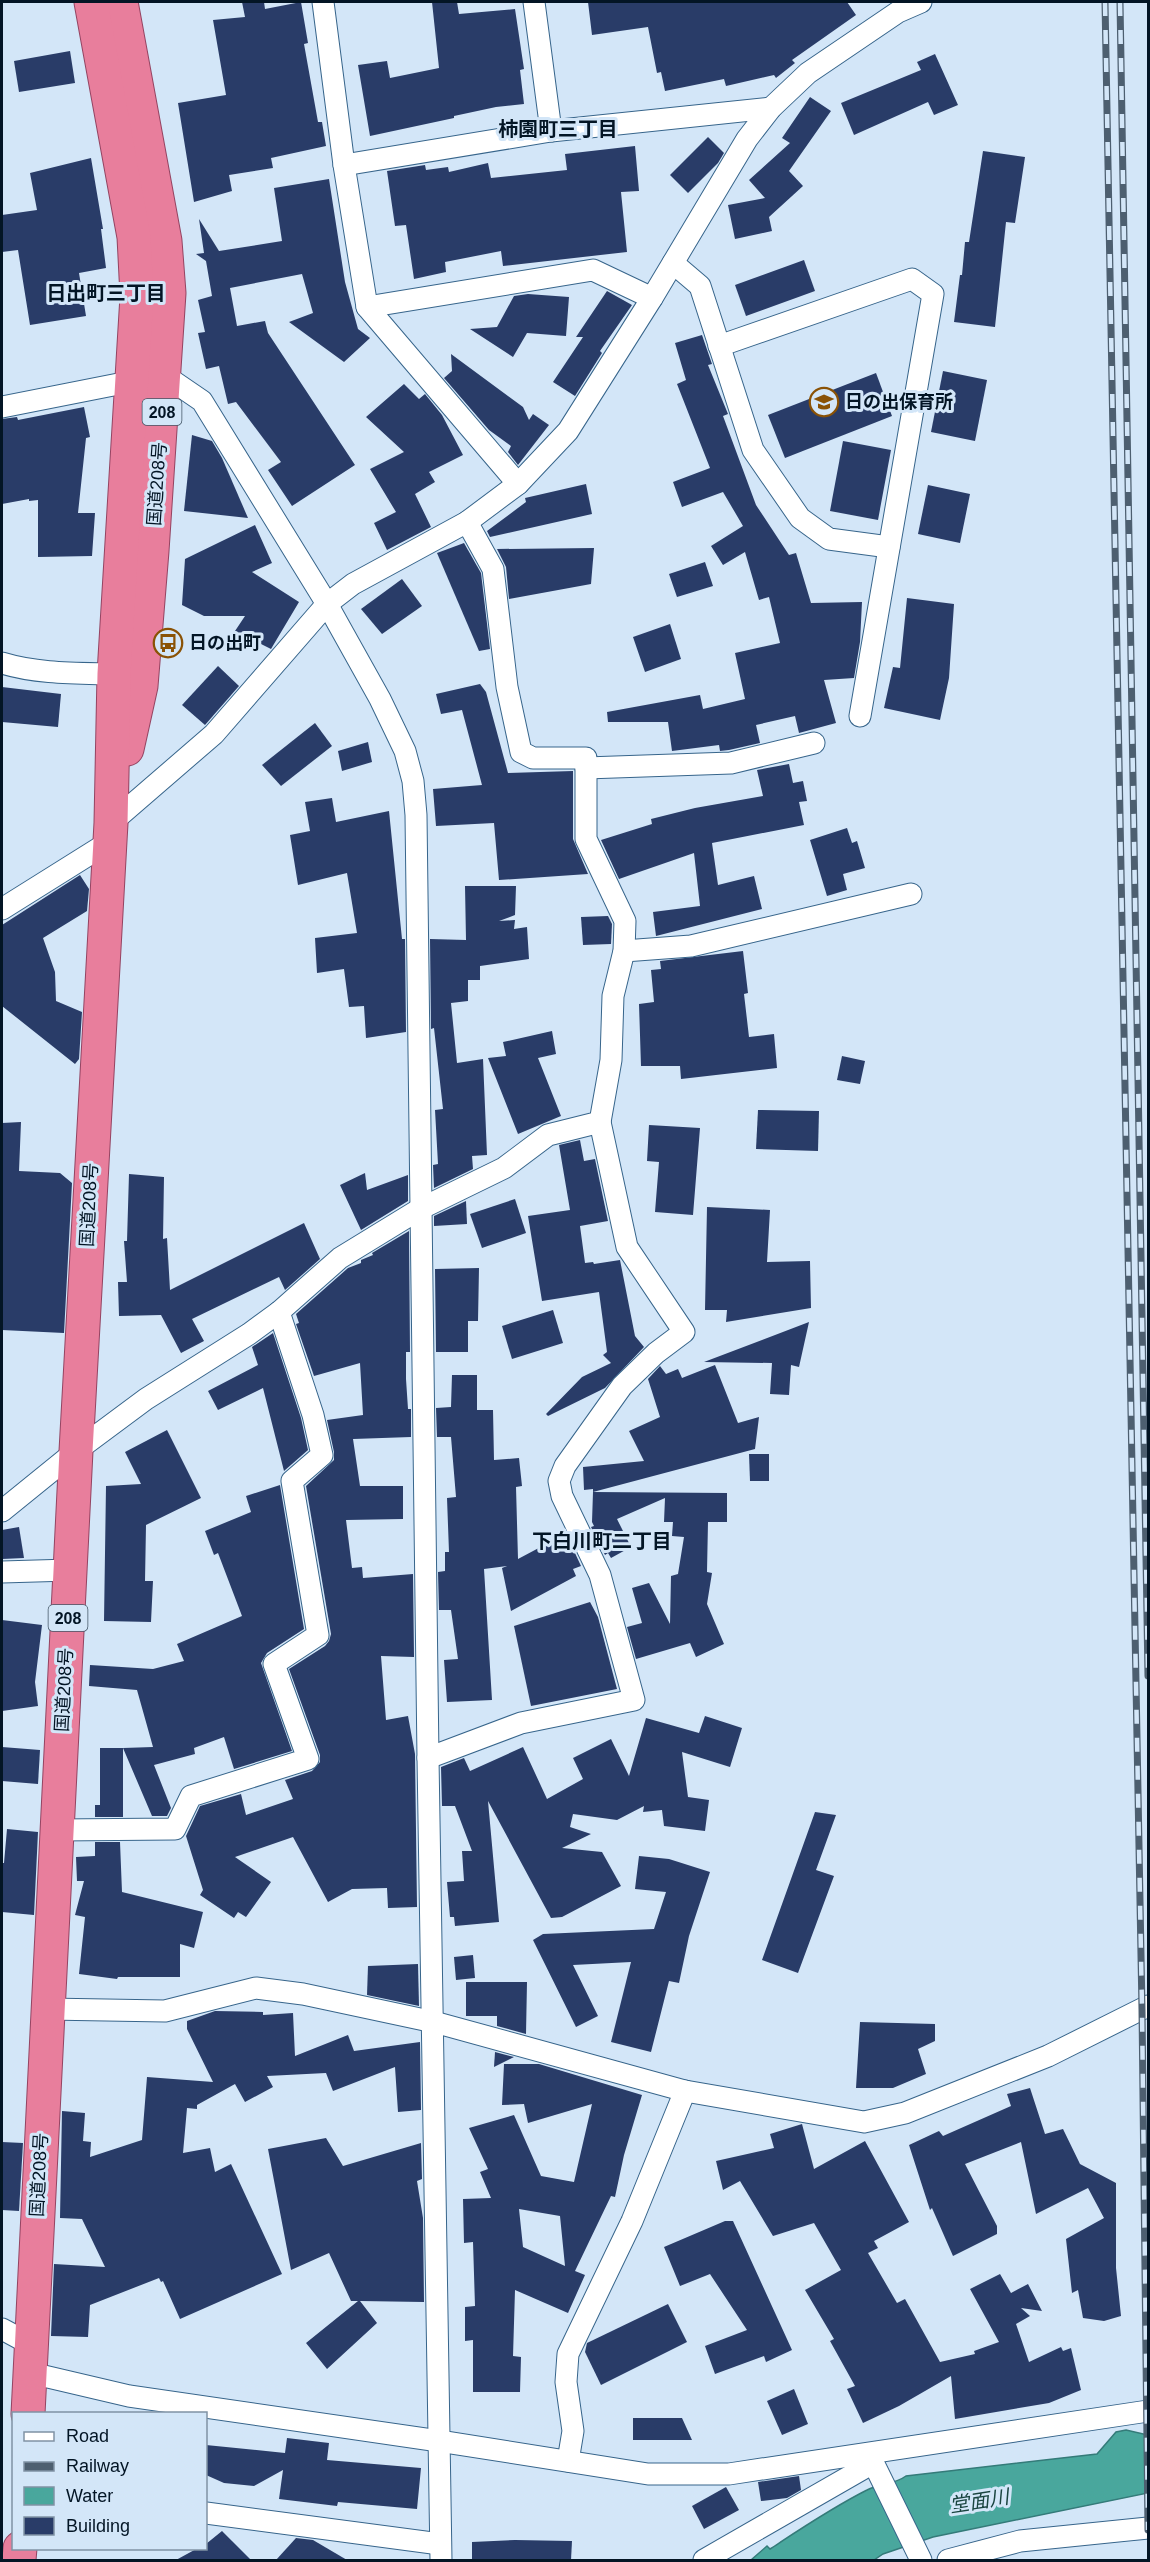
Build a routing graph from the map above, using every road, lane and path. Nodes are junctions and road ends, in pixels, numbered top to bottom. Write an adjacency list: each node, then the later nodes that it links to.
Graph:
1 (91, 2): 15 (highway, 国道208号 / 208)
2 (121, 2): 14 (highway, 国道208号 / 208)
3 (323, 2): 9 (street)
4 (534, 2): 8 (street)
5 (921, 2): 6 (street)
6 (894, 7): 7 (street)
7 (771, 108): 8 (street); 10 (street)
8 (551, 131): 9 (street)
9 (344, 165): 12 (street)
10 (672, 263): 11 (street); 13 (street)
11 (652, 298): 12 (street); 17 (street)
12 (368, 307): 17 (street)
13 (719, 346): 19 (street); 19 (street)
14 (164, 375): 15 (street); 20 (street); 26 (highway, 国道208号 / 208)
15 (130, 383): 16 (street); 22 (highway, 国道208号 / 208)
16 (2, 407)
17 (518, 484): 18 (street)
18 (468, 522): 20 (street); 25 (street)
19 (889, 547): 23 (street)
20 (327, 604): 26 (street); 31 (street)
21 (2, 663): 22 (street)
22 (114, 674): 26 (highway, 国道208号 / 208)
23 (860, 716)
24 (814, 743): 25 (street)
25 (586, 768): 29 (street)
26 (110, 832): 28 (street); 33 (highway, 国道208号 / 208)
27 (912, 894): 29 (street)
28 (2, 909)
29 (624, 951): 30 (street)
30 (600, 1122): 31 (street); 37 (street)
31 (420, 1209): 32 (street); 37 (street)
32 (279, 1312): 33 (street); 38 (street)
33 (76, 1451): 34 (street); 35 (highway, 国道208号 / 208)
34 (2, 1511)
35 (70, 1570): 36 (street); 38 (highway, 国道208号 / 208)
36 (2, 1572)
37 (428, 1758): 41 (street)
38 (57, 1830): 40 (highway, 国道208号 / 208)
39 (1149, 2006): 42 (street)
40 (47, 2009): 41 (street); 44 (highway, 国道208号 / 208)
41 (434, 2022): 42 (street); 47 (street)
42 (685, 2091): 49 (street)
43 (2, 2329): 44 (street)
44 (30, 2358): 46 (highway, 国道208号 / 208); 47 (street)
45 (1149, 2411): 48 (street)
46 (28, 2412)
47 (439, 2441): 49 (street); 52 (street)
48 (871, 2458): 49 (street); 53 (street); 54 (street)
49 (568, 2461)
50 (207, 2513): 52 (street)
51 (1149, 2528): 55 (street)
52 (441, 2552)
53 (919, 2556)
54 (704, 2560)
55 (948, 2560)

